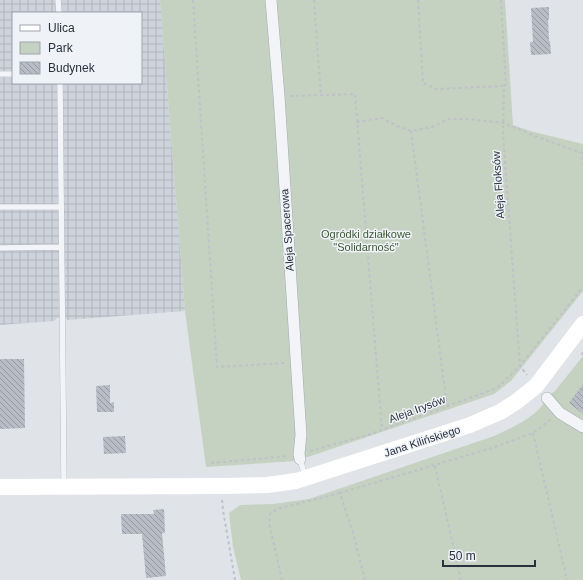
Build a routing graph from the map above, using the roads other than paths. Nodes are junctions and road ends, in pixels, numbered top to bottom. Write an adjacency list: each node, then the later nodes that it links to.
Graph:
1 (58, 0): 3 (lane)
2 (271, 0): 14 (street, Aleja Spacerowa)
3 (59, 12)
4 (0, 74): 5 (lane)
5 (12, 74)
6 (60, 84): 8 (lane)
7 (0, 207): 8 (lane)
8 (61, 207): 9 (lane)
9 (61, 247): 10 (lane); 17 (lane)
10 (0, 248)
11 (583, 324): 12 (street, Jana Kilińskiego)
12 (542, 392): 13 (street); 15 (street, Jana Kilińskiego)
13 (583, 427)
14 (300, 457): 15 (lane)
15 (306, 478): 17 (street, Jana Kilińskiego)
16 (0, 487): 17 (street, Jana Kilińskiego)
17 (64, 487)

